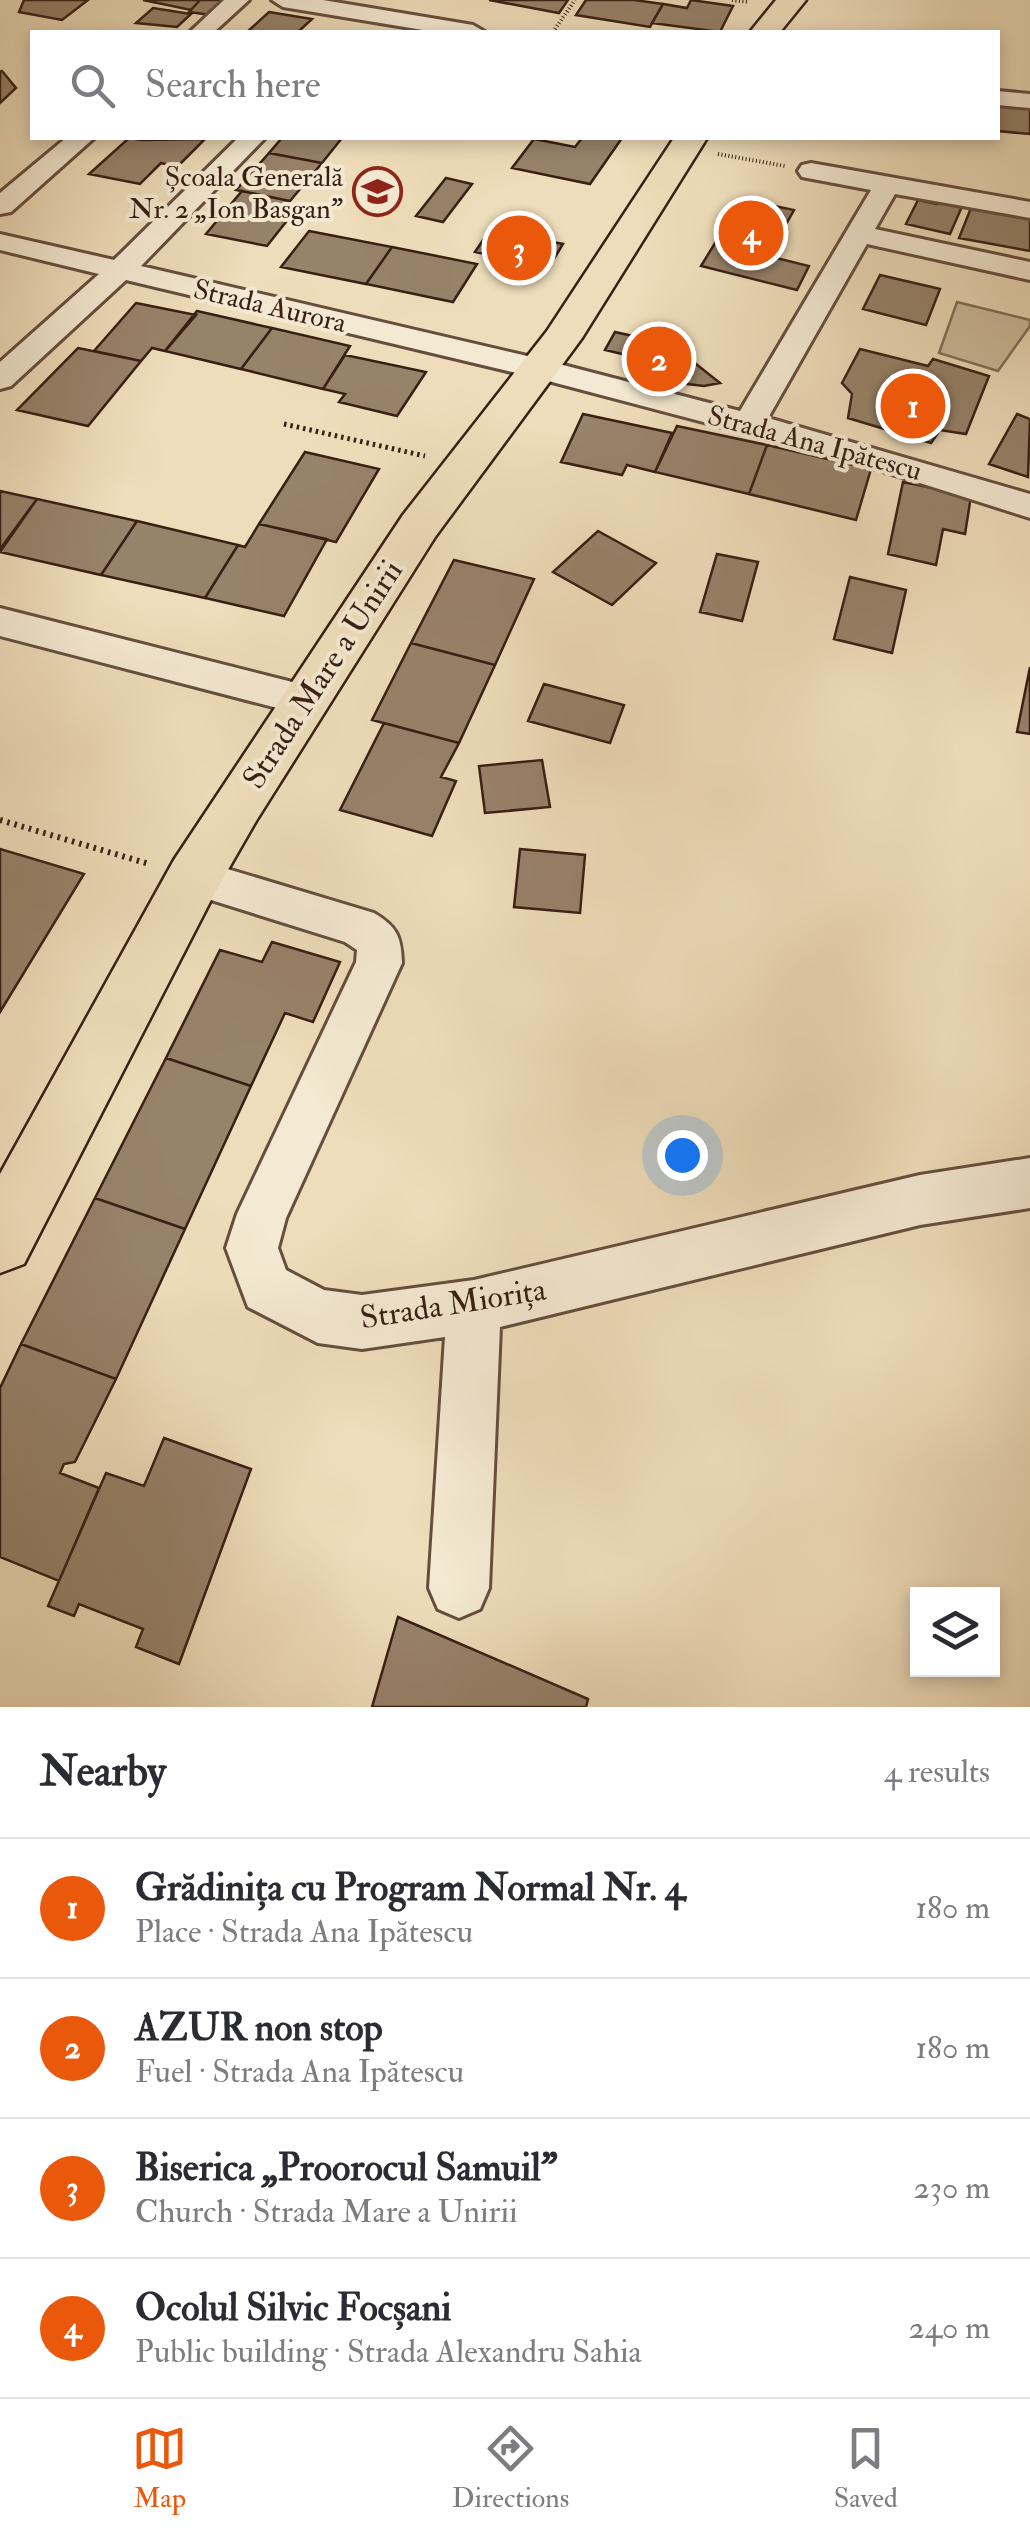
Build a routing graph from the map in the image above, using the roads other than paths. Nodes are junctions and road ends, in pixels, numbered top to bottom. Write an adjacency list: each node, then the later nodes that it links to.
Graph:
1 (238, 0): 5 (street)
2 (791, 0): 7 (main road)
3 (294, 1): 4 (street)
4 (364, 24): 6 (street)
5 (203, 30)
6 (446, 30)
7 (767, 30)
8 (1000, 98): 9 (street)
9 (1030, 101)
10 (78, 140): 17 (street)
11 (250, 140): 21 (street)
12 (687, 142): 23 (main road, Strada Mare a Unirii)
13 (810, 171): 14 (street)
14 (887, 185): 16 (street); 19 (street)
15 (1030, 186): 16 (street)
16 (984, 201): 18 (street)
17 (2, 206)
18 (1030, 210)
19 (859, 234): 22 (street); 25 (street)
20 (0, 242): 21 (street, Strada Aurora)
21 (121, 270): 23 (street, Strada Aurora); 24 (street)
22 (1030, 271)
23 (540, 369): 25 (street, Strada Ana Ipătescu); 28 (main road, Strada Mare a Unirii)
24 (0, 380)
25 (750, 424): 26 (street, Strada Ana Ipătescu)
26 (1030, 506)
27 (0, 622): 28 (street)
28 (304, 700): 29 (main road, Strada Mare a Unirii)
29 (194, 877): 31 (main road, Strada Mare a Unirii); 32 (street, Strada Miorița)
30 (1030, 1183): 32 (street, Strada Miorița)
31 (0, 1240)
32 (474, 1307): 33 (street)
33 (458, 1588)

